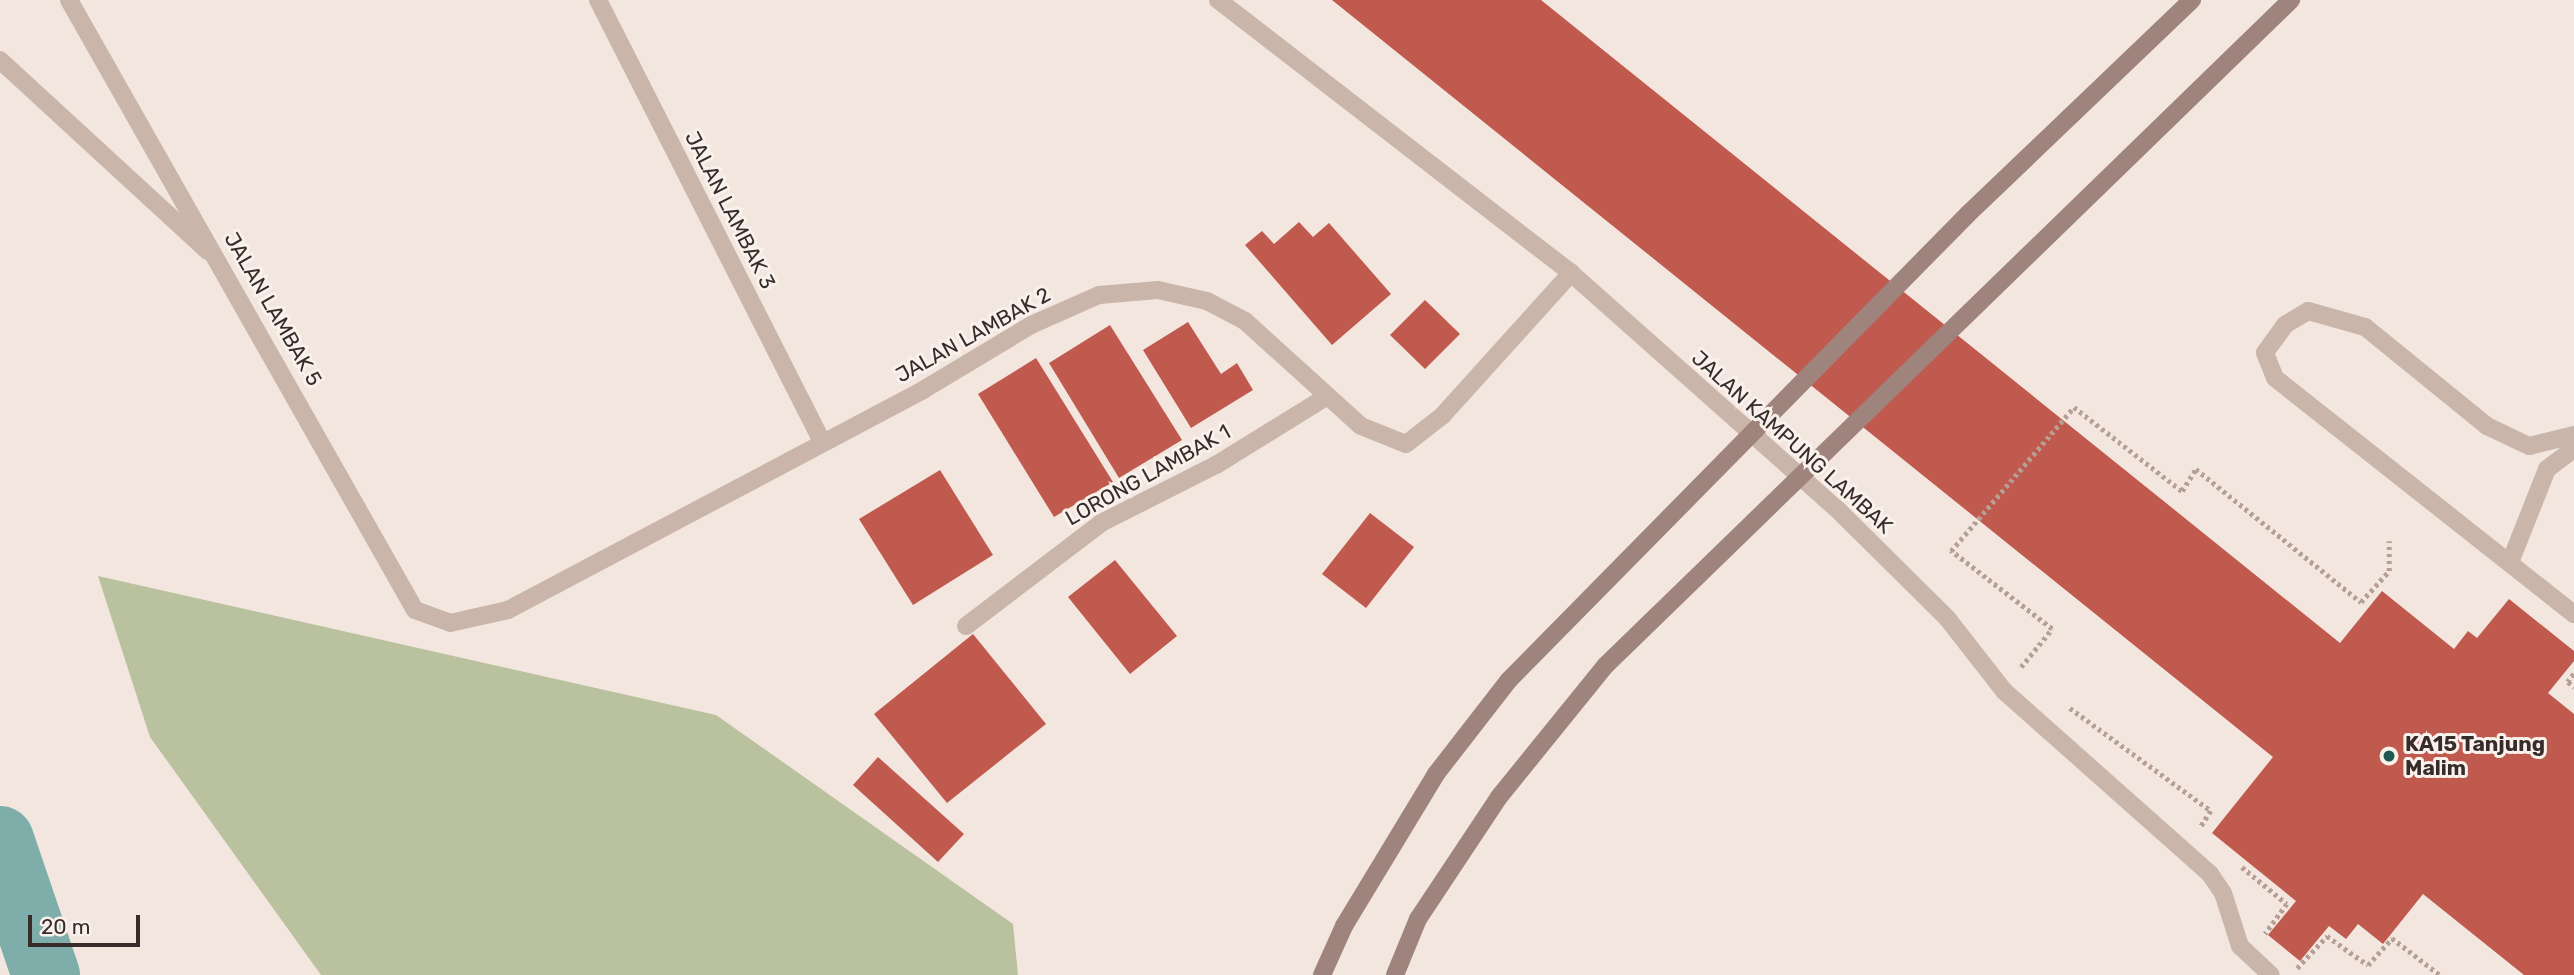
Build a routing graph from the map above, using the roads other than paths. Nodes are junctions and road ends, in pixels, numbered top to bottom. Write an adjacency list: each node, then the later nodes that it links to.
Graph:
1 (69, 0): 7 (street, JALAN LAMBAK 5)
2 (598, 0): 11 (street, JALAN LAMBAK 3)
3 (1218, 0): 8 (street, JALAN KAMPUNG LAMBAK)
4 (2192, 0): 17 (main road)
5 (2291, 0): 18 (main road)
6 (0, 60): 7 (street)
7 (221, 263): 15 (street, JALAN LAMBAK 5)
8 (1571, 273): 9 (street, JALAN LAMBAK 2); 19 (street, JALAN KAMPUNG LAMBAK)
9 (1326, 397): 11 (street, JALAN LAMBAK 2); 16 (street, LORONG LAMBAK 1)
10 (2574, 435): 13 (street)
11 (822, 441): 15 (street, JALAN LAMBAK 2)
12 (2574, 449): 13 (street)
13 (2511, 560): 14 (street)
14 (2574, 614)
15 (450, 623)
16 (965, 626)
17 (1322, 975)
18 (1395, 975)
19 (2272, 975)

